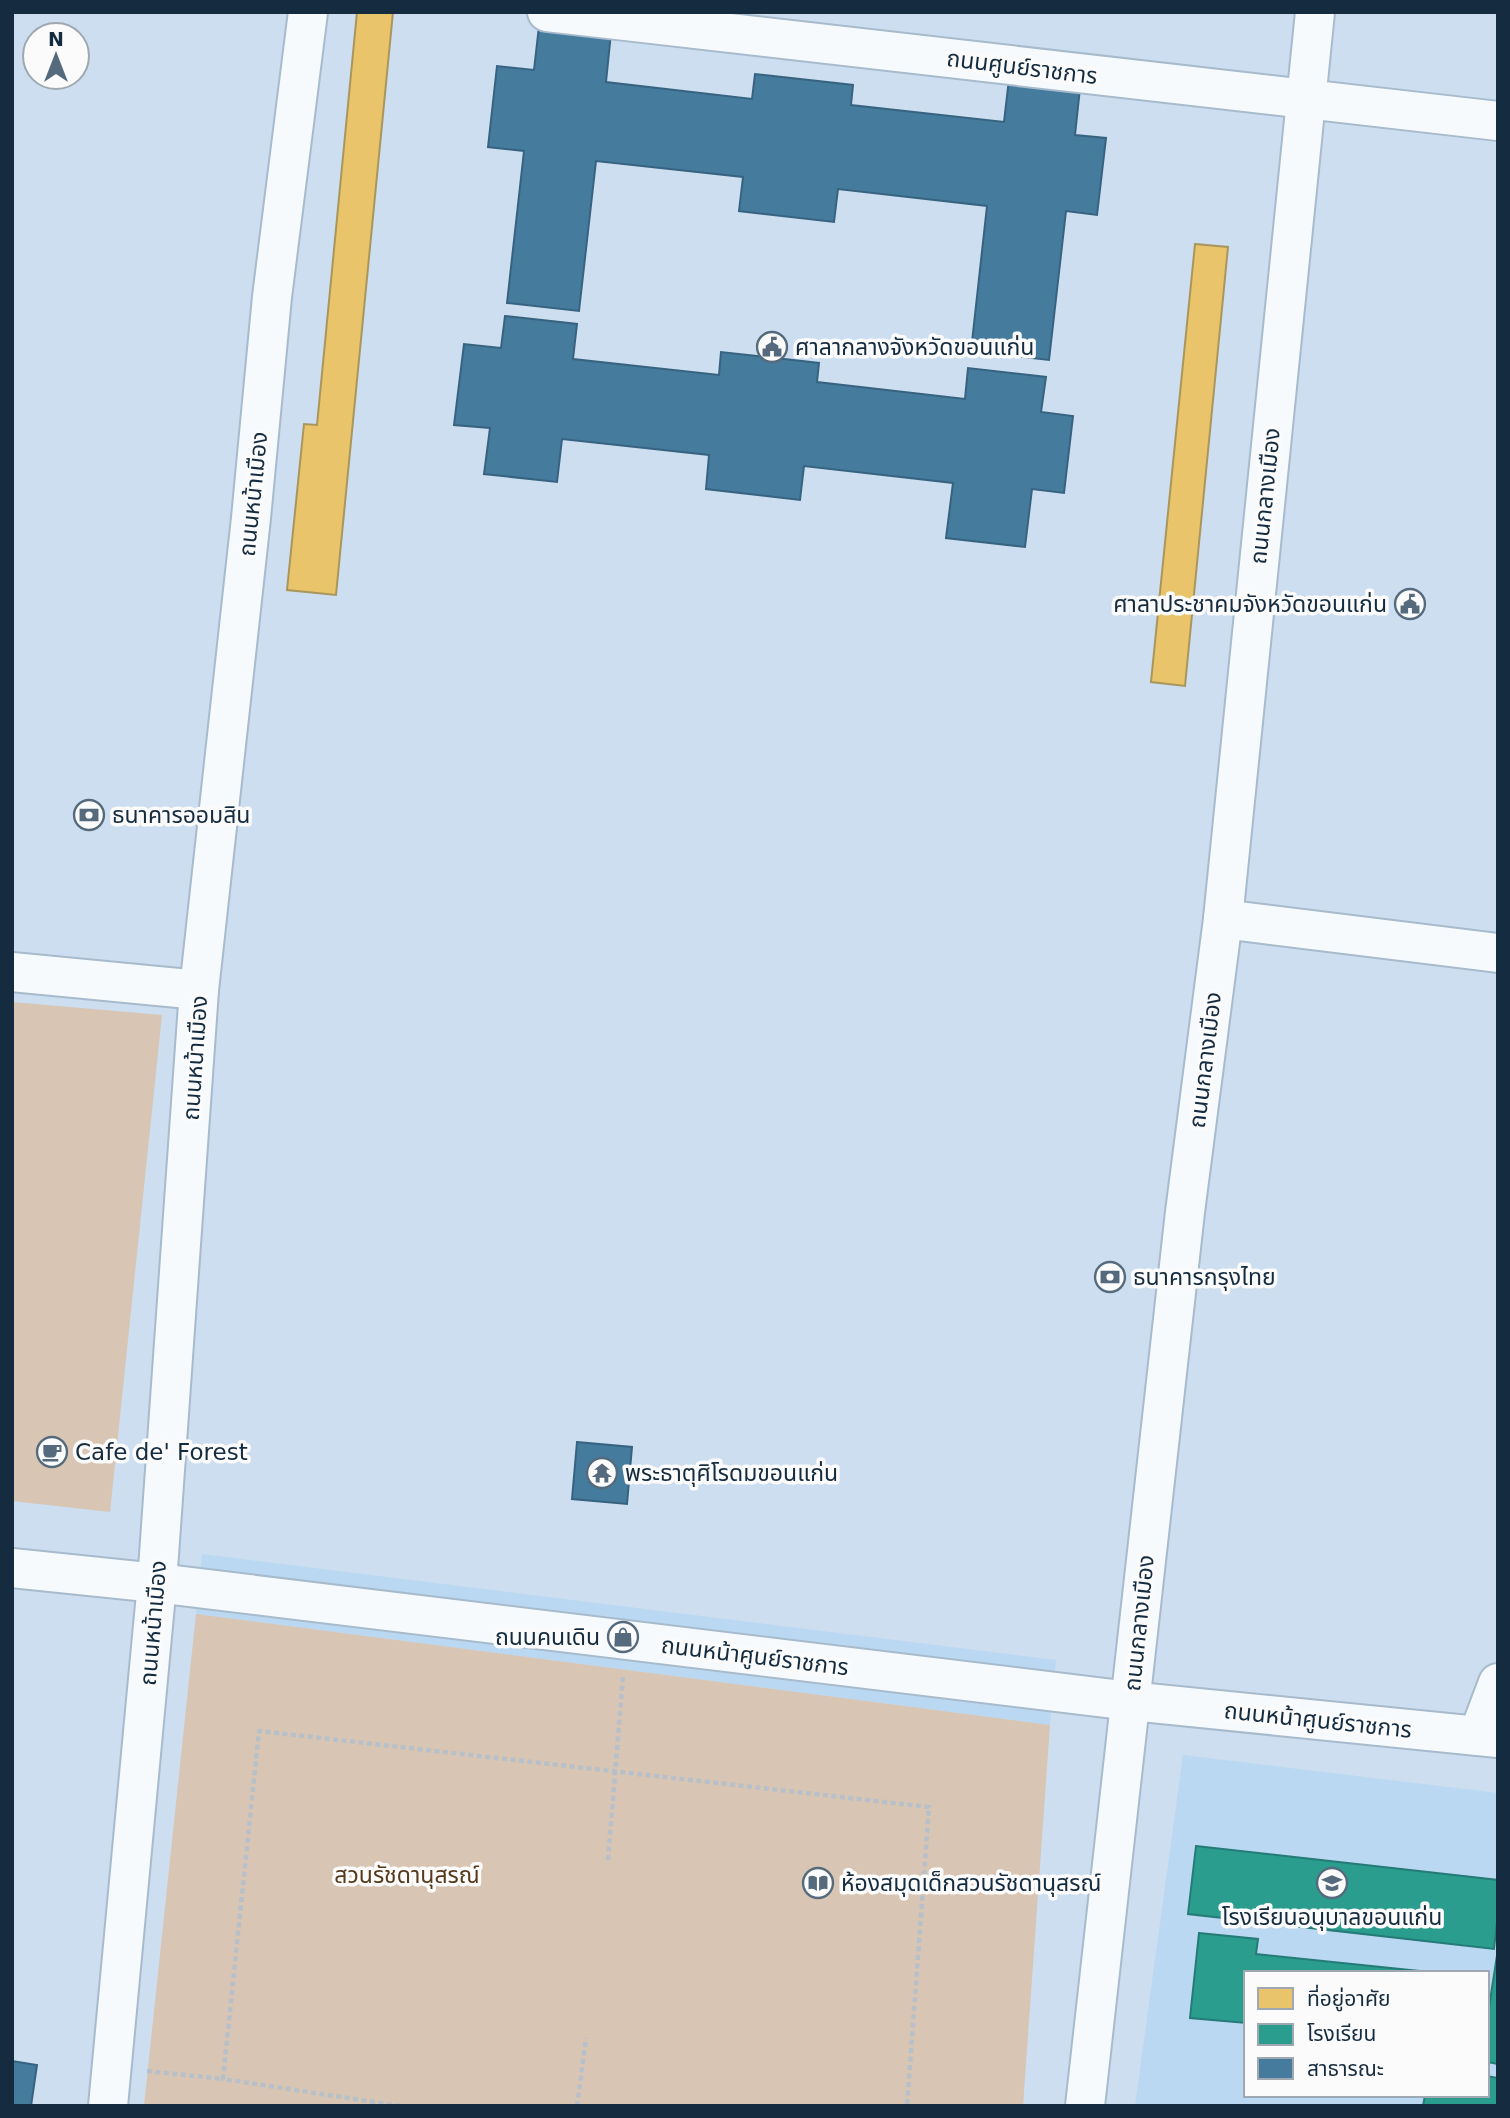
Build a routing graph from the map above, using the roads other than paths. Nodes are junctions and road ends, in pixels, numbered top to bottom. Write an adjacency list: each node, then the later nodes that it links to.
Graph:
1 (307, 12): 9 (street, ถนนหน้าเมือง)
2 (547, 12): 4 (street, ถนนศูนย์ราชการ)
3 (1315, 12): 4 (street, ถนนกลางเมือง)
4 (1305, 100): 5 (street, ถนนศูนย์ราชการ); 6 (street, ถนนกลางเมือง)
5 (1498, 121)
6 (1223, 919): 7 (street); 13 (street, ถนนกลางเมือง)
7 (1498, 953)
8 (12, 972): 9 (street)
9 (199, 990): 11 (street, ถนนหน้าเมือง)
10 (12, 1568): 11 (street, ถนนหน้าศูนย์ราชการ)
11 (157, 1583): 13 (street, ถนนหน้าศูนย์ราชการ); 15 (street, ถนนหน้าเมือง)
12 (1498, 1683): 14 (street)
13 (1130, 1701): 14 (street, ถนนหน้าศูนย์ราชการ); 16 (street, ถนนกลางเมือง)
14 (1488, 1737)
15 (109, 2090)
16 (1085, 2106)

